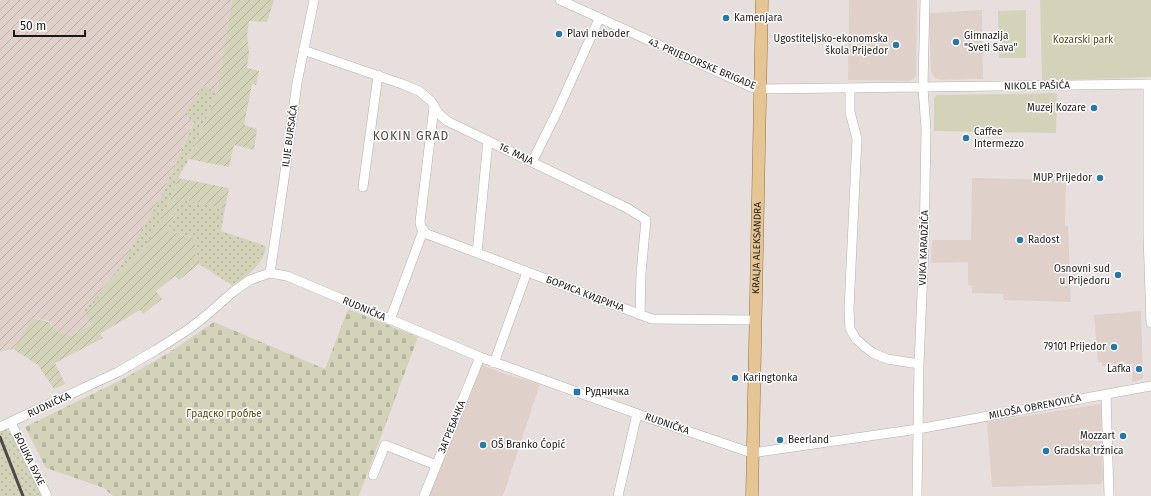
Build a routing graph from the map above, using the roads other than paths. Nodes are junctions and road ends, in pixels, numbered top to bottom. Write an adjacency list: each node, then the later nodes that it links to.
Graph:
1 (314, 0): 6 (street, ILIJE BURSAĆA)
2 (560, 0): 5 (street, 43. PRIJEDORSKE BRIGADE)
3 (762, 0): 11 (main road, KRALJA ALEKSANDRA)
4 (925, 0): 10 (street, VUKA KARADŽIĆA)
5 (599, 19): 11 (street, 43. PRIJEDORSKE BRIGADE); 14 (street)
6 (303, 50): 7 (street, 16. МАЈА); 19 (street, ILIJE BURSAĆA)
7 (378, 75): 12 (street, 16. МАЈА); 15 (street)
8 (1149, 84): 10 (street, NIKOLE PAŠIĆA); 23 (street)
9 (850, 88): 10 (street, 43. PRIJEDORSKE BRIGADE); 11 (street, 43. PRIJEDORSKE BRIGADE); 26 (street)
10 (923, 88): 26 (street, VUKA KARADŽIĆA)
11 (760, 89): 22 (main road, KRALJA ALEKSANDRA)
12 (434, 107): 13 (street, 16. МАЈА); 16 (street)
13 (488, 141): 14 (street, 16. МАЈА); 17 (street)
14 (532, 162): 20 (street, 16. МАЈА)
15 (363, 187)
16 (423, 231): 17 (street, БОРИСА KИДРИЧА); 21 (street)
17 (477, 253): 18 (street, БОРИСА KИДРИЧА)
18 (527, 272): 20 (street, БОРИСА KИДРИЧА); 25 (street)
19 (270, 273): 21 (street, RUDNIČKA); 30 (street, RUDNIČKA)
20 (640, 315): 22 (street, БОРИСА KИДРИЧА)
21 (390, 320): 24 (street, RUDNIČKA)
22 (755, 320): 33 (main road, KRALJA ALEKSANDRA)
23 (1151, 323)
24 (480, 358): 25 (street, RUDNIČKA); 34 (street, ЗАГРЕБАЧКА)
25 (494, 363): 29 (street, RUDNIČKA)
26 (919, 364): 32 (street, VUKA KARADŽIĆA)
27 (1151, 386): 28 (street, MILOŠA OBRENOVIĆA)
28 (1106, 394): 32 (street, MILOŠA OBRENOVIĆA); 41 (street)
29 (637, 414): 33 (street, RUDNIČKA); 38 (street)
30 (11, 423): 31 (street, RUDNIČKA); 36 (street, БОШКА БУХЕ)
31 (0, 427)
32 (918, 429): 33 (street, MILOŠA OBRENOVIĆA); 40 (street, VUKA KARADŽIĆA)
33 (752, 453): 39 (main road, KRALJA ALEKSANDRA)
34 (436, 465): 35 (street); 37 (street, ЗАГРЕБАЧКА)
35 (373, 475)
36 (47, 496)
37 (424, 496)
38 (618, 496)
39 (752, 496)
40 (917, 496)
41 (1108, 496)

